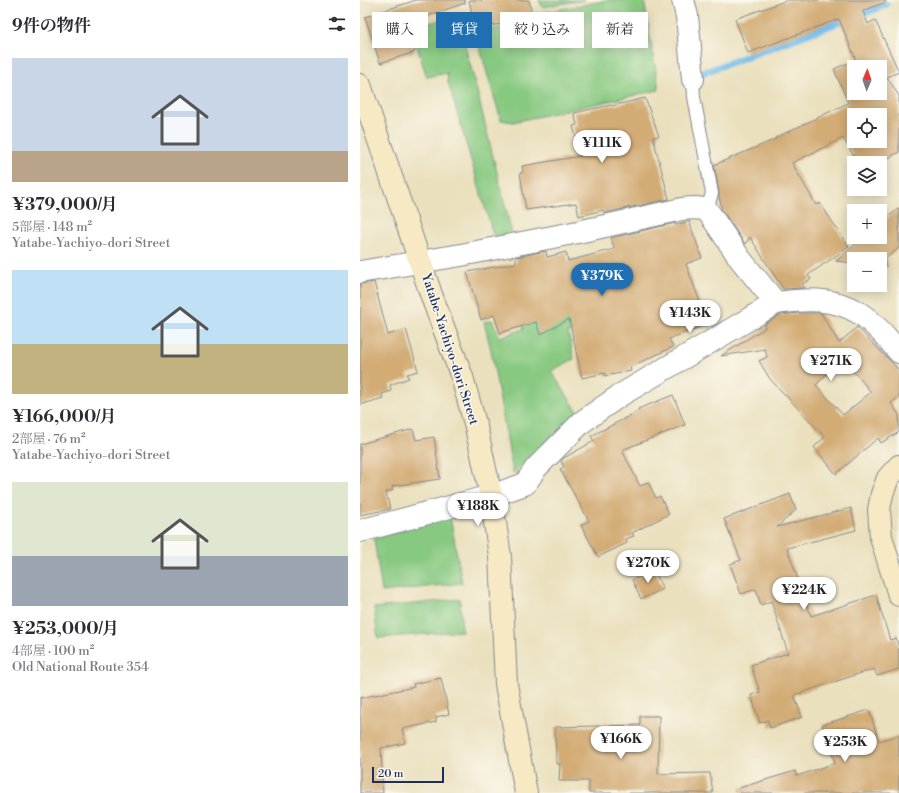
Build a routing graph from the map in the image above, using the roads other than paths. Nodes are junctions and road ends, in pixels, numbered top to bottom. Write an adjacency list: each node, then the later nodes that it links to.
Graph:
1 (683, 0): 2 (street)
2 (693, 79): 4 (lane)
3 (360, 85): 5 (street, Yatabe-Yachiyo-dori Street)
4 (707, 210): 5 (street); 7 (street)
5 (421, 262): 6 (street); 10 (street, Yatabe-Yachiyo-dori Street)
6 (360, 272)
7 (776, 303): 8 (street); 10 (street)
8 (899, 352)
9 (899, 466): 12 (street)
10 (490, 496): 11 (street); 13 (street, Yatabe-Yachiyo-dori Street)
11 (360, 531)
12 (899, 595)
13 (526, 793)

